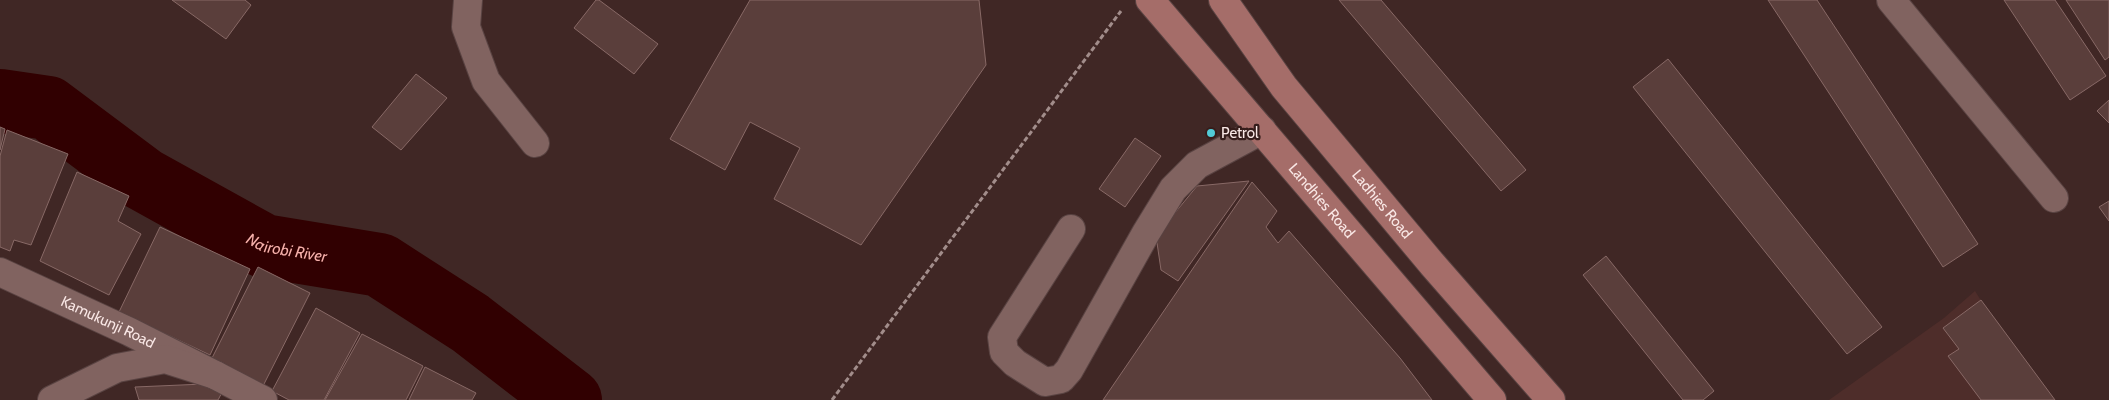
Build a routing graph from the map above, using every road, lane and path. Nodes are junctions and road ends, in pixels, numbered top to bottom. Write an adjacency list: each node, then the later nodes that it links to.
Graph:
1 (468, 0): 7 (street)
2 (1150, 0): 6 (main road, Landhies Road)
3 (1224, 0): 16 (main road, Ladhies Road)
4 (1891, 0): 8 (street)
5 (1123, 8): 14 (path)
6 (1262, 130): 9 (street); 15 (main road, Landhies Road)
7 (535, 143)
8 (2054, 198)
9 (1072, 229)
10 (0, 272): 11 (street, Kamukunji Road)
11 (215, 375): 12 (street); 13 (street)
12 (52, 400)
13 (263, 400)
14 (832, 400)
15 (1492, 400)
16 (1551, 400)

